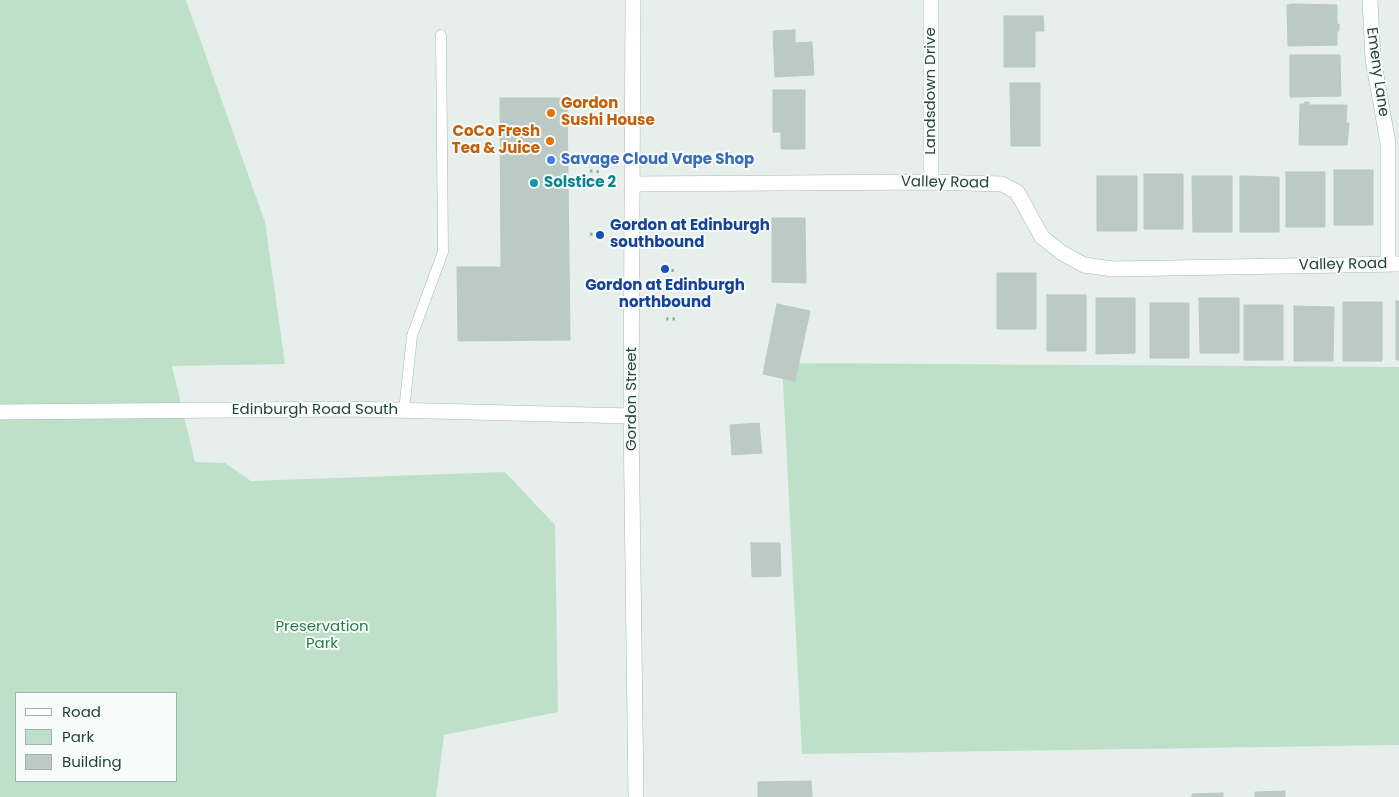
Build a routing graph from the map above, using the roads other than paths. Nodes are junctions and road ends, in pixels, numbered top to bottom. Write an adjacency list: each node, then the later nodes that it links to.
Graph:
1 (633, 0): 6 (main road, Gordon Street)
2 (931, 0): 5 (main road, Landsdown Drive)
3 (1370, 0): 7 (main road, Emeny Lane)
4 (441, 35): 8 (lane)
5 (931, 182): 6 (main road, Valley Road); 7 (main road, Valley Road)
6 (634, 184): 10 (main road, Gordon Street)
7 (1393, 264)
8 (404, 411): 9 (main road, Edinburgh Road South); 10 (main road, Edinburgh Road South)
9 (0, 412)
10 (631, 416): 11 (main road, Gordon Street)
11 (636, 797)

